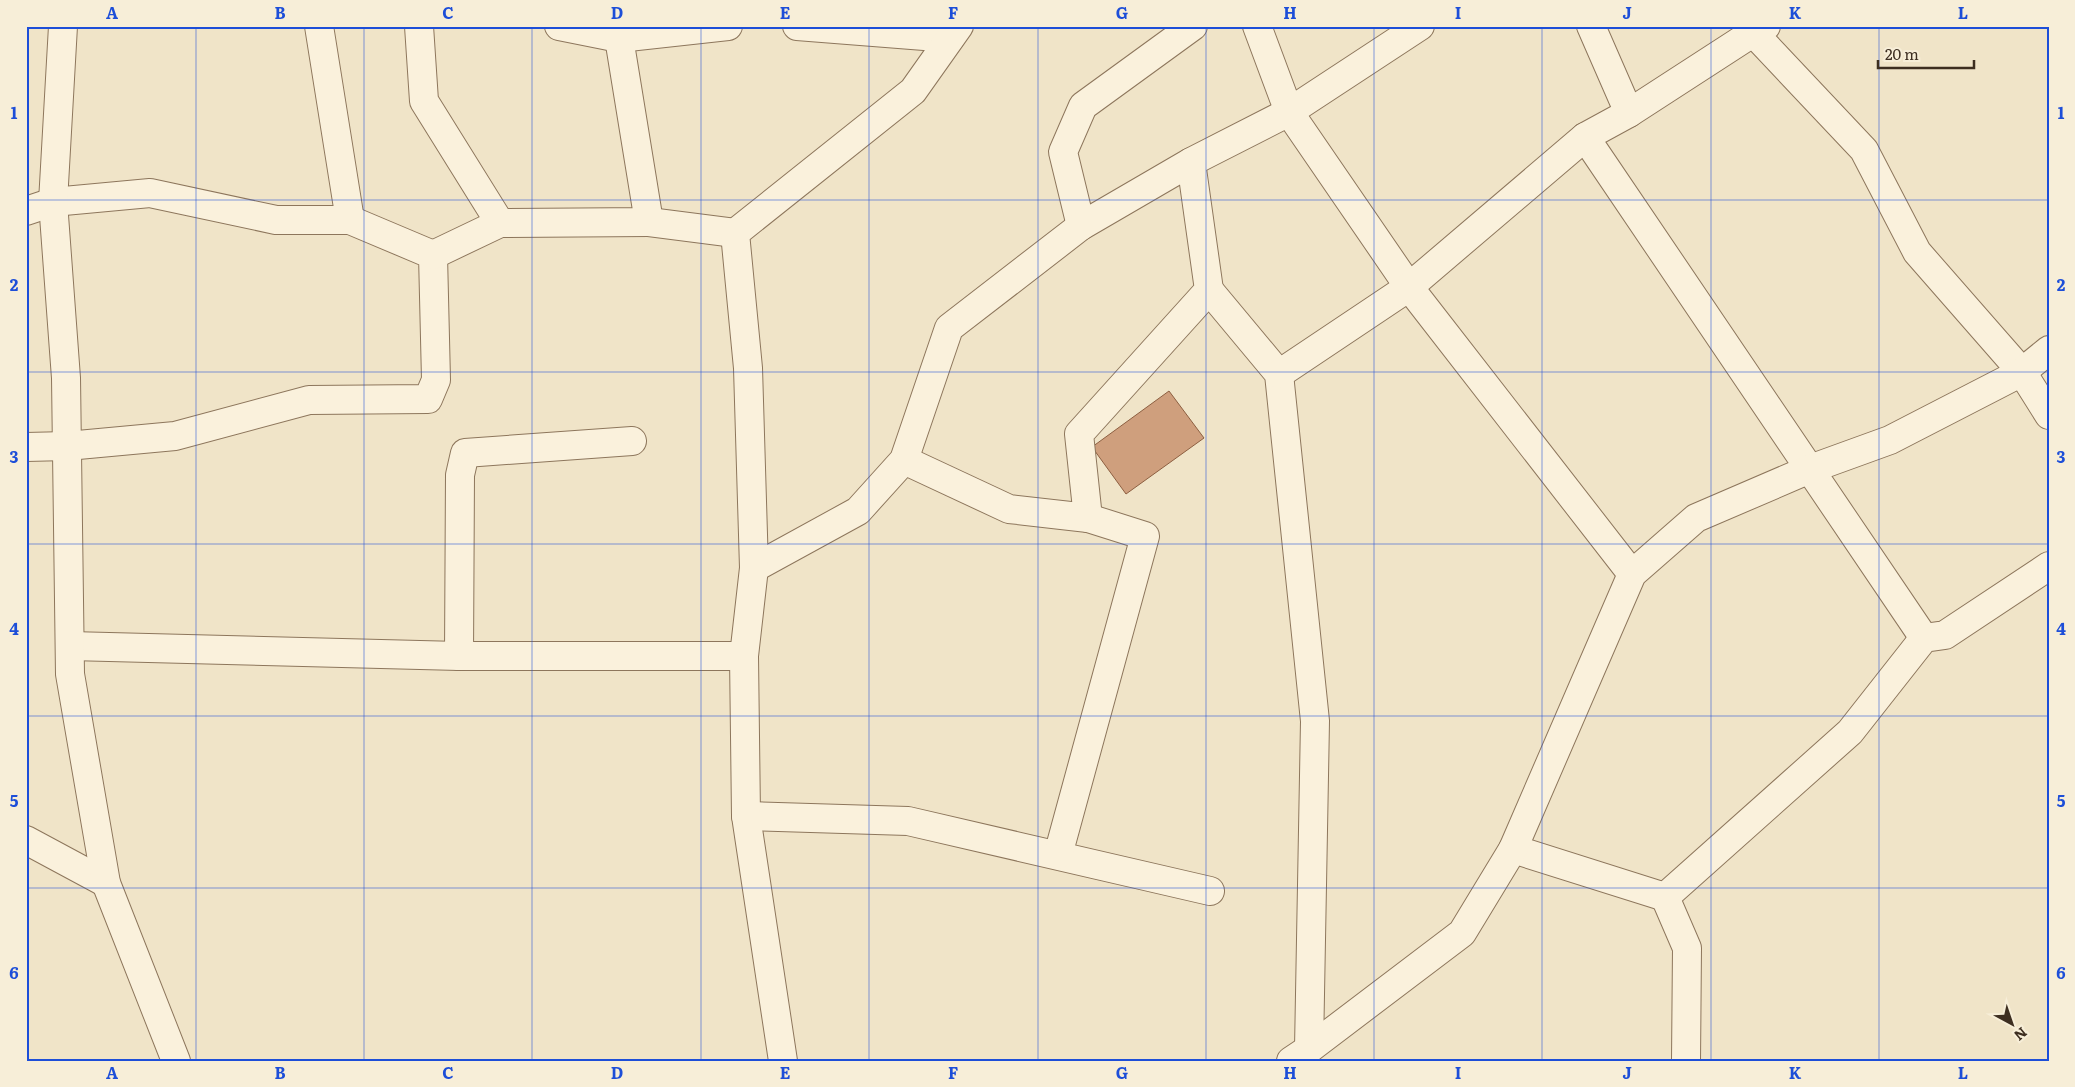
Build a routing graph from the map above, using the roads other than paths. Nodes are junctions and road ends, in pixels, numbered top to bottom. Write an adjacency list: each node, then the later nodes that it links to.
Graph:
1 (63, 26): 18 (street)
2 (319, 26): 20 (street)
3 (420, 26): 22 (street)
4 (559, 26): 12 (street)
5 (728, 26): 12 (street)
6 (797, 26): 13 (street)
7 (1193, 26): 23 (street)
8 (1257, 26): 14 (street)
9 (1420, 26): 14 (street)
10 (1591, 26): 15 (street)
11 (1756, 28): 15 (street); 29 (street)
12 (620, 32): 21 (street)
13 (955, 32): 24 (street)
14 (1289, 112): 17 (street); 26 (street)
15 (1629, 113): 16 (street)
16 (1584, 137): 26 (street); 36 (street)
17 (1191, 162): 23 (street); 27 (street)
18 (53, 202): 19 (street); 20 (street); 33 (street)
19 (26, 211)
20 (350, 220): 25 (street)
21 (649, 222): 22 (street); 24 (street)
22 (500, 223): 25 (street)
23 (1081, 226): 35 (street)
24 (735, 232): 39 (street)
25 (433, 255): 33 (street)
26 (1409, 286): 30 (street); 40 (street)
27 (1208, 290): 30 (street); 37 (street)
28 (2049, 350): 29 (street)
29 (2022, 372): 31 (street); 36 (street)
30 (1279, 374): 52 (street)
31 (2049, 415)
32 (632, 441): 43 (street)
33 (67, 446): 34 (street); 42 (street)
34 (26, 447)
35 (904, 460): 37 (street); 39 (street)
36 (1810, 469): 40 (street); 41 (street)
37 (1088, 518): 48 (street)
38 (2049, 566): 41 (street)
39 (754, 568): 44 (street)
40 (1632, 574): 47 (street)
41 (1924, 638): 51 (street)
42 (70, 646): 43 (street); 49 (street)
43 (460, 656): 44 (street)
44 (744, 656): 45 (street)
45 (746, 816): 48 (street); 54 (street)
46 (26, 840): 49 (street)
47 (1513, 849): 51 (street); 52 (street)
48 (1058, 855): 50 (street)
49 (106, 883): 53 (street)
50 (1210, 891)
51 (1665, 897): 55 (street)
52 (1300, 1055)
53 (176, 1061)
54 (783, 1061)
55 (1686, 1061)

